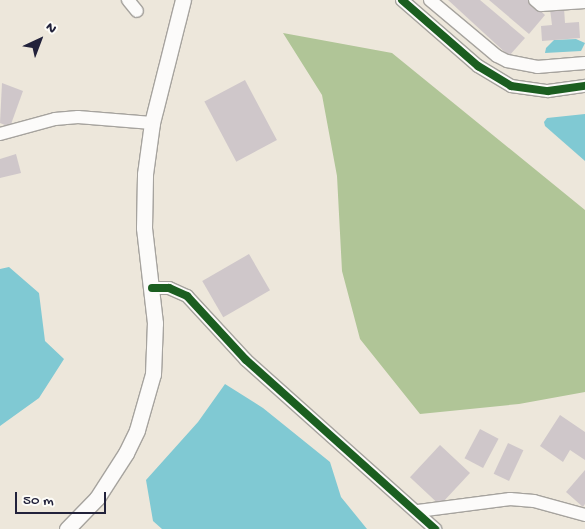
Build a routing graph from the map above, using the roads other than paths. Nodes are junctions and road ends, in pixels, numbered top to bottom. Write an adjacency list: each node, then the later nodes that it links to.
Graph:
1 (128, 0): 7 (street)
2 (183, 0): 10 (main road)
3 (402, 0): 9 (street)
4 (430, 0): 8 (street)
5 (535, 0): 6 (street)
6 (585, 2)
7 (139, 5)
8 (585, 63)
9 (585, 86)
10 (152, 123): 11 (street); 12 (main road)
11 (0, 134)
12 (152, 288): 13 (street); 15 (main road)
13 (418, 511): 14 (street); 16 (street)
14 (585, 515)
15 (67, 529)
16 (435, 529)

